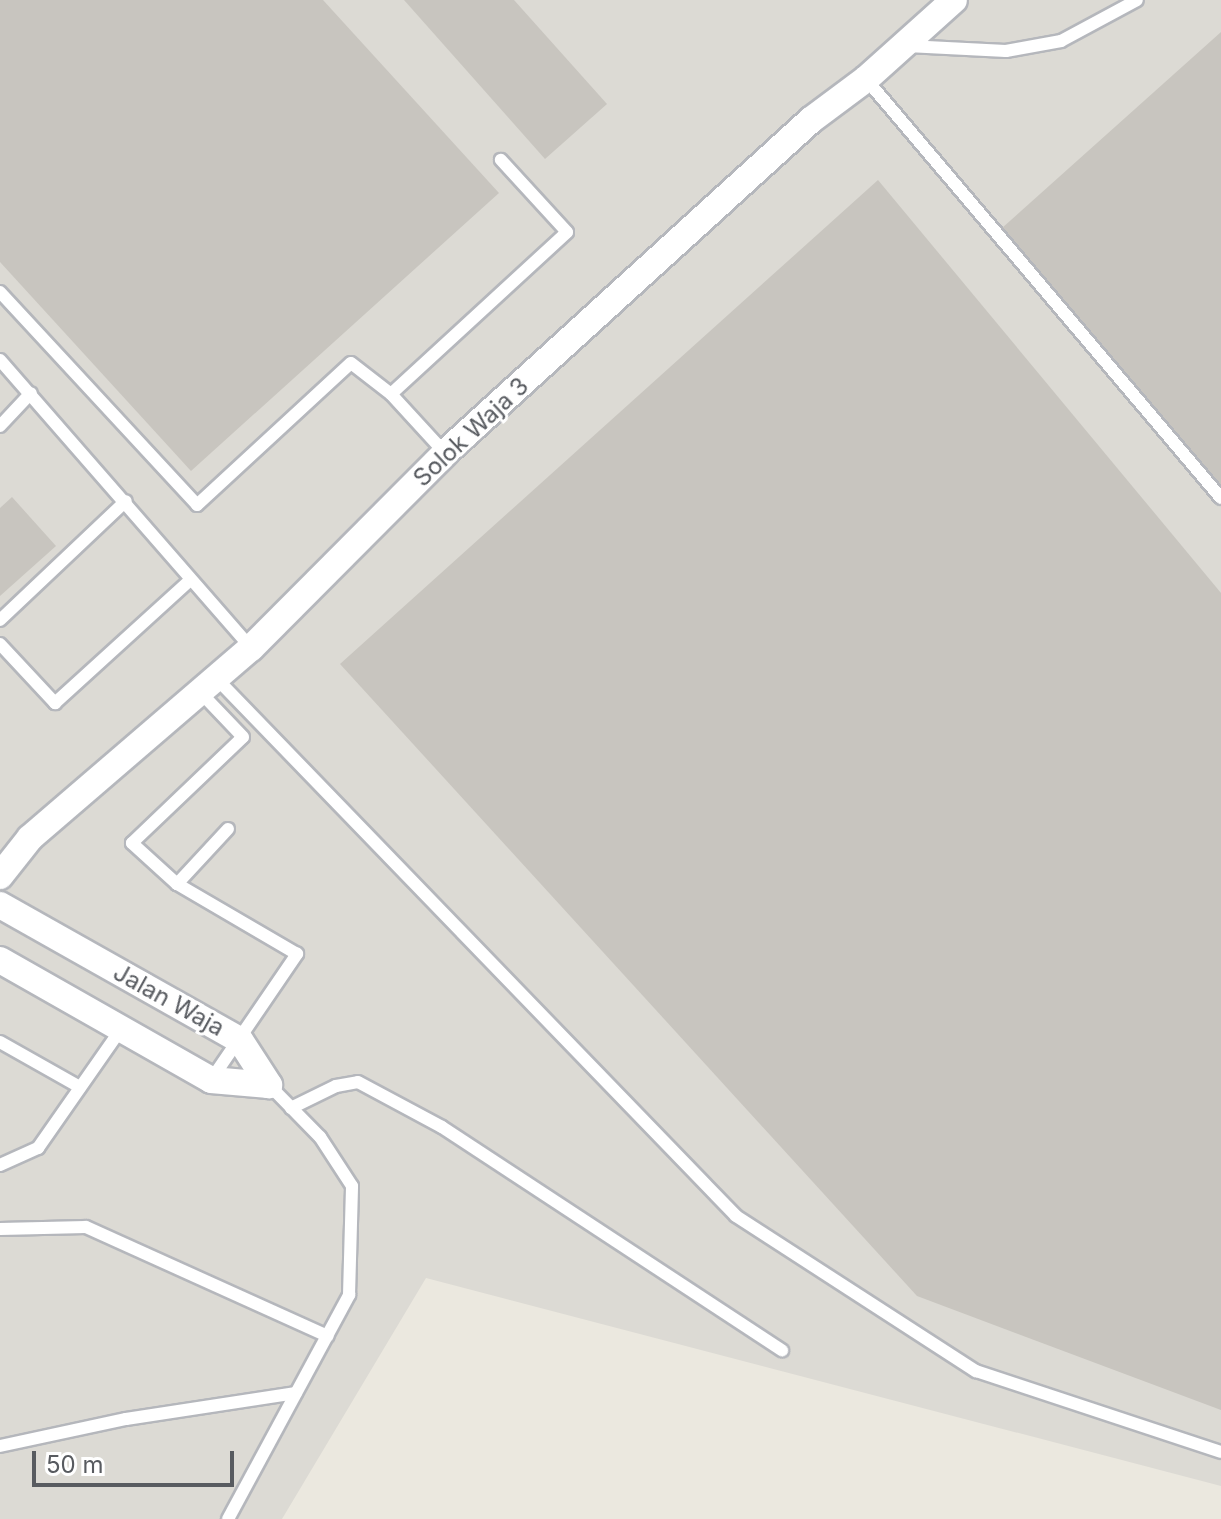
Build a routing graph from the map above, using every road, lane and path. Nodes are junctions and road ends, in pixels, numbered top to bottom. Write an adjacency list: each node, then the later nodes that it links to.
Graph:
1 (954, 0): 3 (street, Solok Waja 3)
2 (1137, 0): 3 (lane)
3 (903, 45): 4 (street, Solok Waja 3)
4 (866, 79): 11 (street, Solok Waja 3); 12 (lane)
5 (501, 160): 9 (lane)
6 (0, 292): 9 (lane)
7 (0, 360): 8 (lane)
8 (31, 393): 10 (lane); 13 (lane)
9 (391, 394): 11 (lane)
10 (0, 426)
11 (445, 453): 17 (street, Solok Waja 3)
12 (1221, 498)
13 (126, 501): 14 (lane); 15 (lane)
14 (190, 580): 16 (lane); 17 (lane)
15 (0, 620)
16 (0, 644)
17 (251, 648): 18 (street, Solok Waja 3)
18 (208, 685): 20 (street, Solok Waja 3); 21 (lane); 37 (lane)
19 (228, 829): 21 (lane)
20 (0, 876)
21 (177, 884): 25 (lane)
22 (0, 905): 25 (street, Jalan Waja)
23 (0, 960): 24 (street, Jalan Waja)
24 (121, 1029): 27 (street, Jalan Waja); 29 (lane)
25 (240, 1040): 27 (lane); 28 (street, Jalan Waja)
26 (0, 1042): 29 (lane)
27 (211, 1080): 28 (street, Jalan Waja)
28 (269, 1085): 30 (lane)
29 (80, 1087): 31 (lane)
30 (291, 1108): 33 (lane); 34 (lane)
31 (0, 1165)
32 (0, 1229): 33 (lane)
33 (327, 1336): 35 (lane)
34 (782, 1350)
35 (296, 1393): 36 (lane); 38 (lane)
36 (0, 1446)
37 (1221, 1452)
38 (228, 1519)

